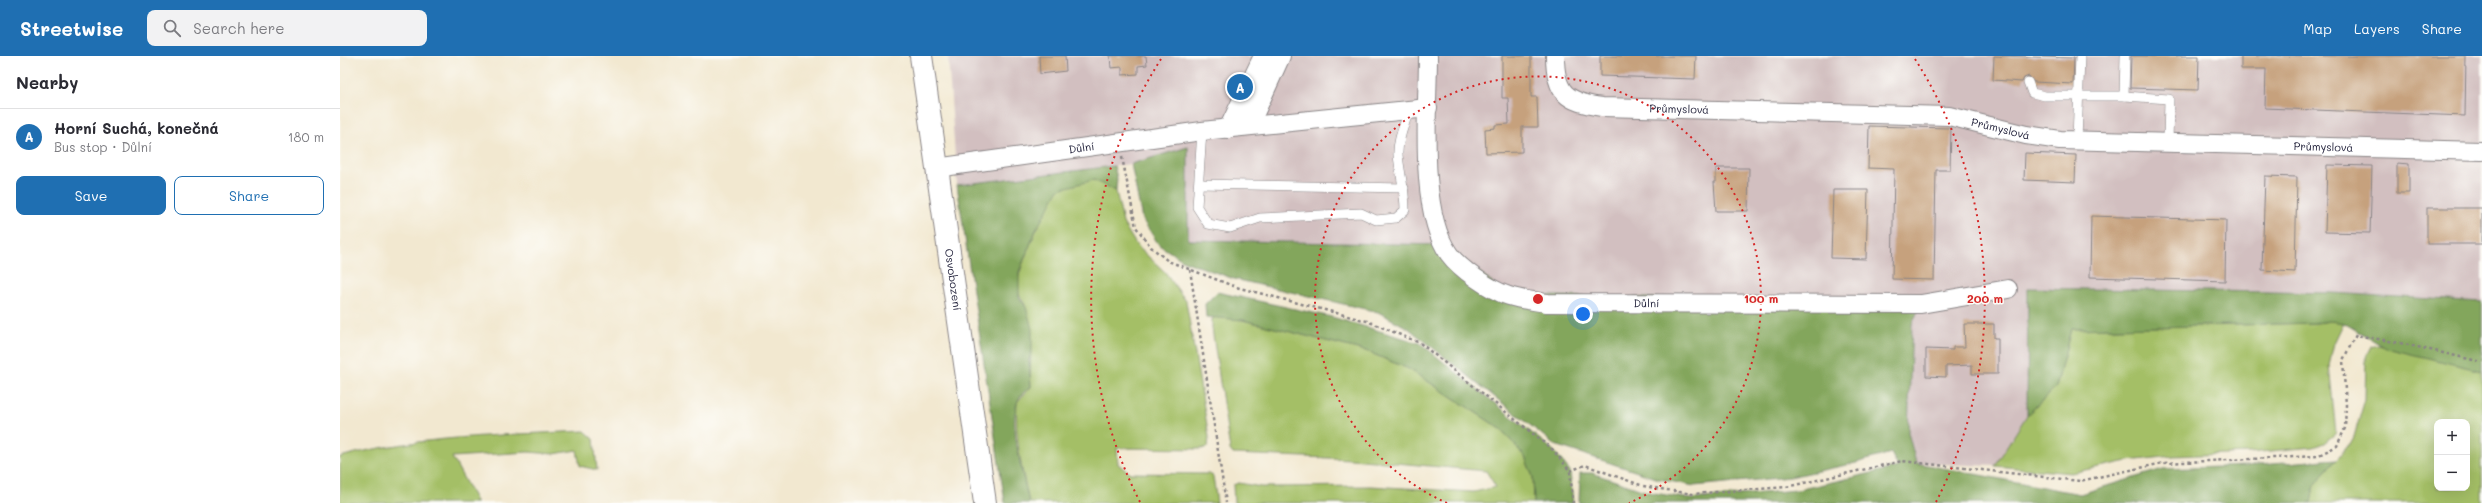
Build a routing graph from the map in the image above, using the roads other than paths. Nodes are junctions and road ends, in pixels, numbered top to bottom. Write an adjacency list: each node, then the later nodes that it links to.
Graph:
1 (921, 56): 18 (main road, Osvobození)
2 (1263, 56): 13 (street)
3 (1281, 56): 13 (street)
4 (1428, 56): 11 (street, Důlní)
5 (1555, 56): 15 (street, Průmyslová)
6 (2080, 56): 9 (lane)
7 (2125, 56): 10 (lane)
8 (2028, 82): 9 (lane)
9 (2078, 96): 10 (lane); 15 (lane)
10 (2124, 96): 16 (lane)
11 (1428, 108): 12 (street, Důlní); 21 (street, Důlní)
12 (1409, 110): 13 (street, Důlní); 20 (lane)
13 (1228, 129): 14 (street, Důlní)
14 (1202, 131): 18 (street, Důlní); 19 (lane)
15 (2077, 141): 16 (street, Průmyslová)
16 (2168, 143): 17 (street, Průmyslová)
17 (2482, 151)
18 (936, 168): 22 (main road, Osvobození)
19 (1199, 184): 20 (lane); 20 (lane)
20 (1404, 188)
21 (2008, 289)
22 (984, 503)

